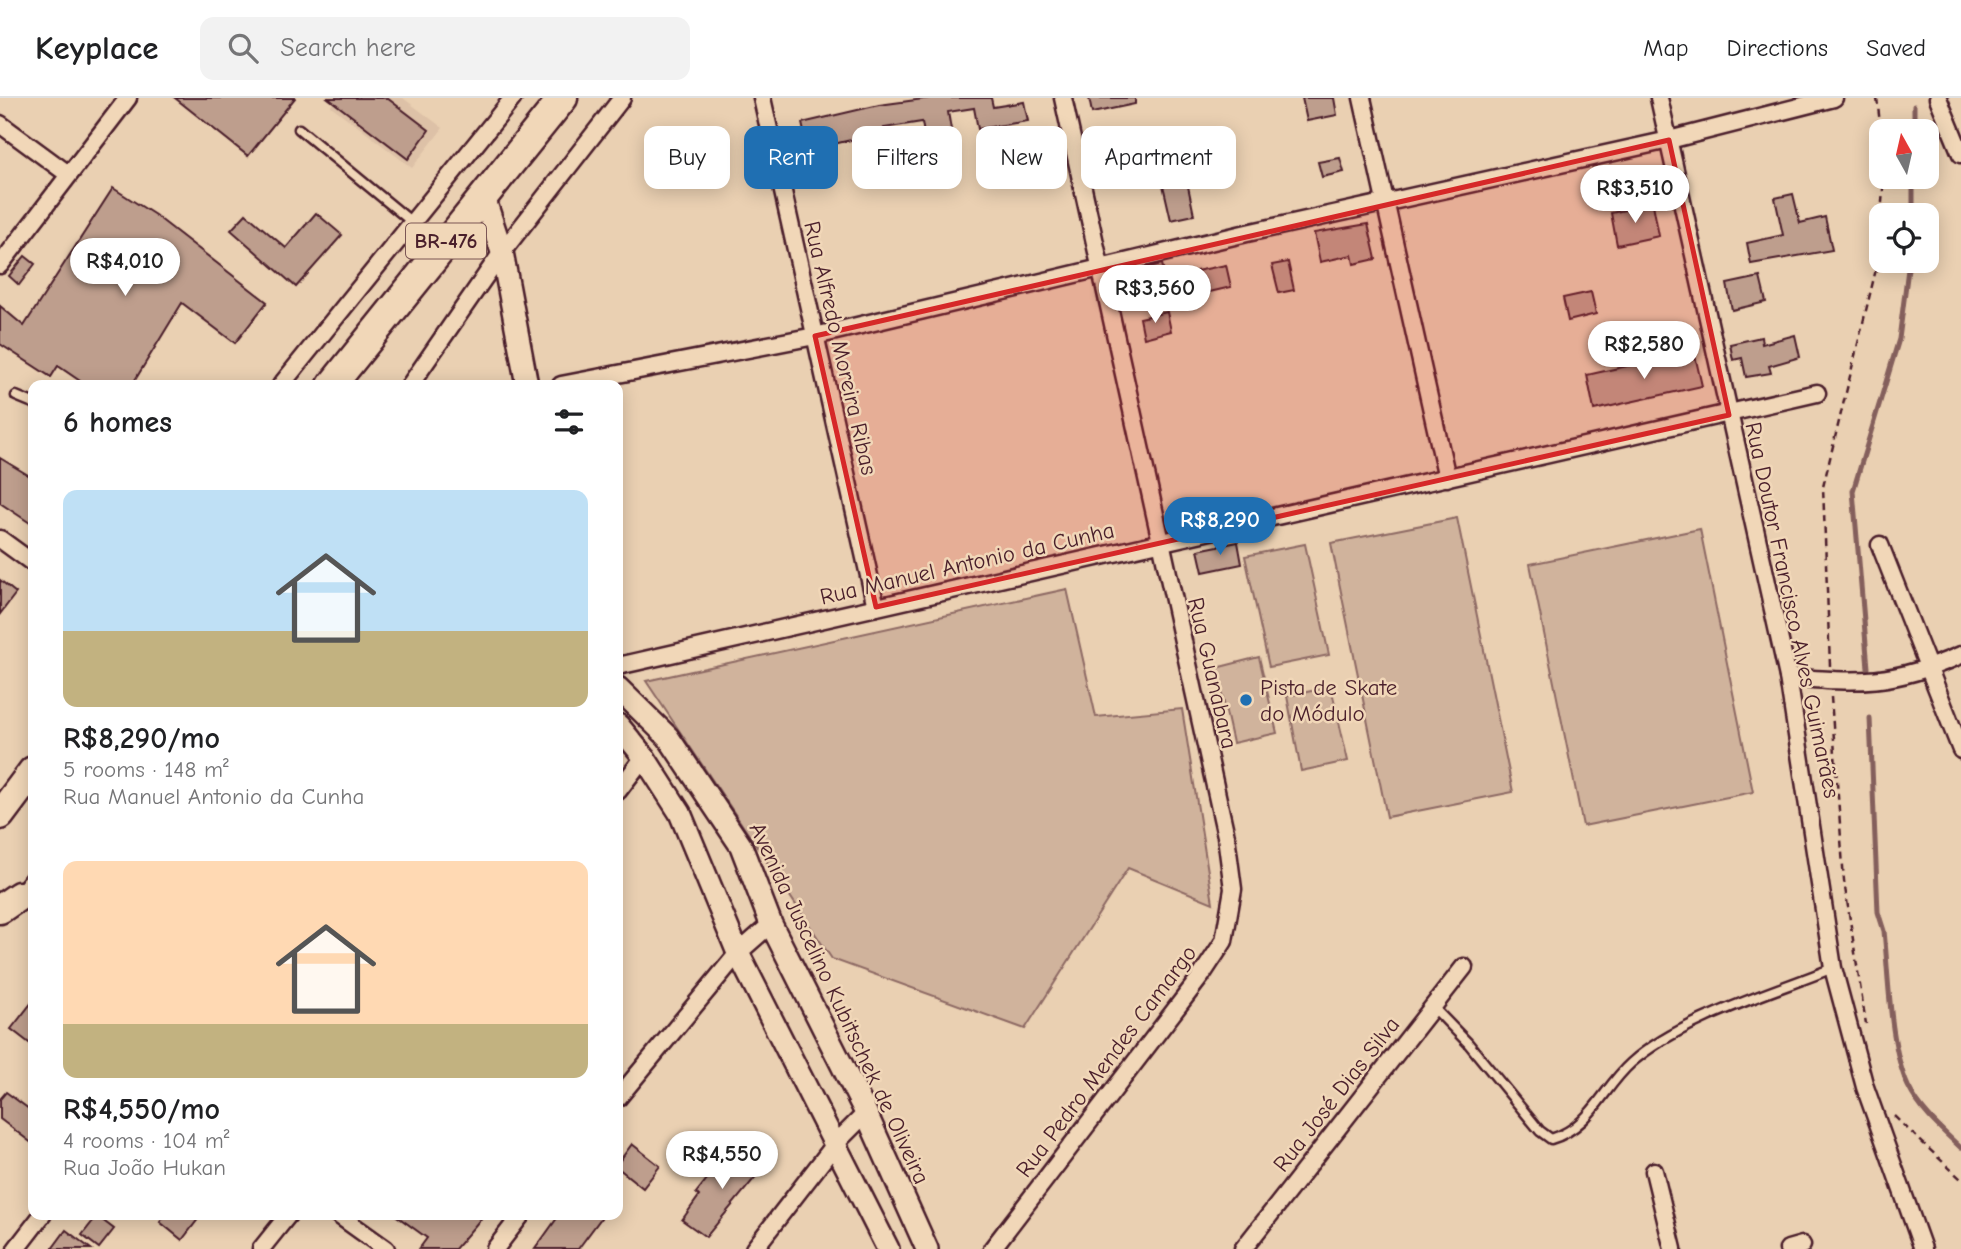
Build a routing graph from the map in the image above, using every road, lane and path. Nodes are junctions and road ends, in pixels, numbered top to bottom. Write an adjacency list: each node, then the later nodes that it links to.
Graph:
1 (128, 98): 17 (street)
2 (513, 98): 20 (street)
3 (563, 98): 18 (highway, BR-476)
4 (622, 98): 21 (street)
5 (762, 98): 25 (street, Rua Alfredo Moreira Ribas)
6 (1063, 98): 23 (street, Rua Guanabara)
7 (1362, 98): 19 (street)
8 (1659, 98): 15 (street, Rua Doutor Francisco Alves Guimarães)
9 (1834, 98): 15 (street)
10 (1877, 98): 12 (path)
11 (1938, 98): 16 (street)
12 (1879, 119)
13 (0, 124): 17 (street)
14 (299, 130): 20 (lane)
15 (1669, 140): 19 (street); 34 (street, Rua Doutor Francisco Alves Guimarães)
16 (1961, 153)
17 (68, 174): 22 (street)
18 (483, 194): 21 (street); 27 (highway, BR-476)
19 (1386, 202): 23 (street); 35 (street)
20 (413, 223): 26 (street)
21 (502, 252): 28 (street); 29 (street)
22 (0, 265)
23 (1099, 268): 25 (street); 37 (street, Rua Guanabara)
24 (1875, 273): 45 (path)
25 (815, 336): 30 (street); 40 (street, Rua Alfredo Moreira Ribas)
26 (285, 380)
27 (336, 380)
28 (413, 380)
29 (526, 380)
30 (587, 380)
31 (1817, 393): 34 (street, Rua Manuel Antonio da Cunha)
32 (16, 396): 33 (lane)
33 (28, 401)
34 (1730, 415): 35 (street, Rua Manuel Antonio da Cunha); 44 (street, Rua Doutor Francisco Alves Guimarães)
35 (1447, 478): 37 (street, Rua Manuel Antonio da Cunha)
36 (0, 539): 39 (street)
37 (1161, 543): 40 (street, Rua Manuel Antonio da Cunha); 53 (street, Rua Guanabara)
38 (1880, 545): 43 (street)
39 (28, 559)
40 (876, 607): 42 (street, Rua Manuel Antonio da Cunha)
41 (1961, 655): 43 (street)
42 (623, 665)
43 (1927, 670): 45 (street); 48 (street)
44 (1788, 677): 45 (street); 59 (street, Rua Doutor Francisco Alves Guimarães)
45 (1830, 680): 61 (path)
46 (623, 693): 56 (street, Avenida Juscelino Kubitschek de Oliveira)
47 (623, 731): 49 (street)
48 (1961, 750)
49 (644, 757): 51 (street); 57 (street)
50 (28, 778): 52 (highway)
51 (623, 784)
52 (0, 815)
53 (1233, 889): 79 (street, Rua Pedro Mendes Camargo)
54 (18, 895): 55 (street)
55 (0, 922)
56 (771, 924): 57 (street); 64 (street, Avenida Juscelino Kubitschek de Oliveira)
57 (738, 953): 62 (street); 65 (street)
58 (1464, 967): 60 (street, Rua José Dias Silva)
59 (1833, 968): 60 (lane); 82 (street, Rua Doutor Francisco Alves Guimarães)
60 (1434, 1008): 80 (street, Rua José Dias Silva)
61 (1867, 1030)
62 (623, 1092)
63 (1890, 1106): 67 (path)
64 (866, 1113): 65 (street); 78 (street, Avenida Juscelino Kubitschek de Oliveira)
65 (836, 1143): 76 (street); 77 (street)
66 (1654, 1171): 81 (street)
67 (1961, 1178)
68 (38, 1220): 72 (street)
69 (284, 1220): 73 (street)
70 (345, 1220): 74 (street)
71 (517, 1220): 75 (street)
72 (16, 1249)
73 (261, 1249)
74 (386, 1249)
75 (495, 1249)
76 (754, 1249)
77 (888, 1249)
78 (927, 1249)
79 (992, 1249)
80 (1243, 1249)
81 (1673, 1249)
82 (1923, 1249)

